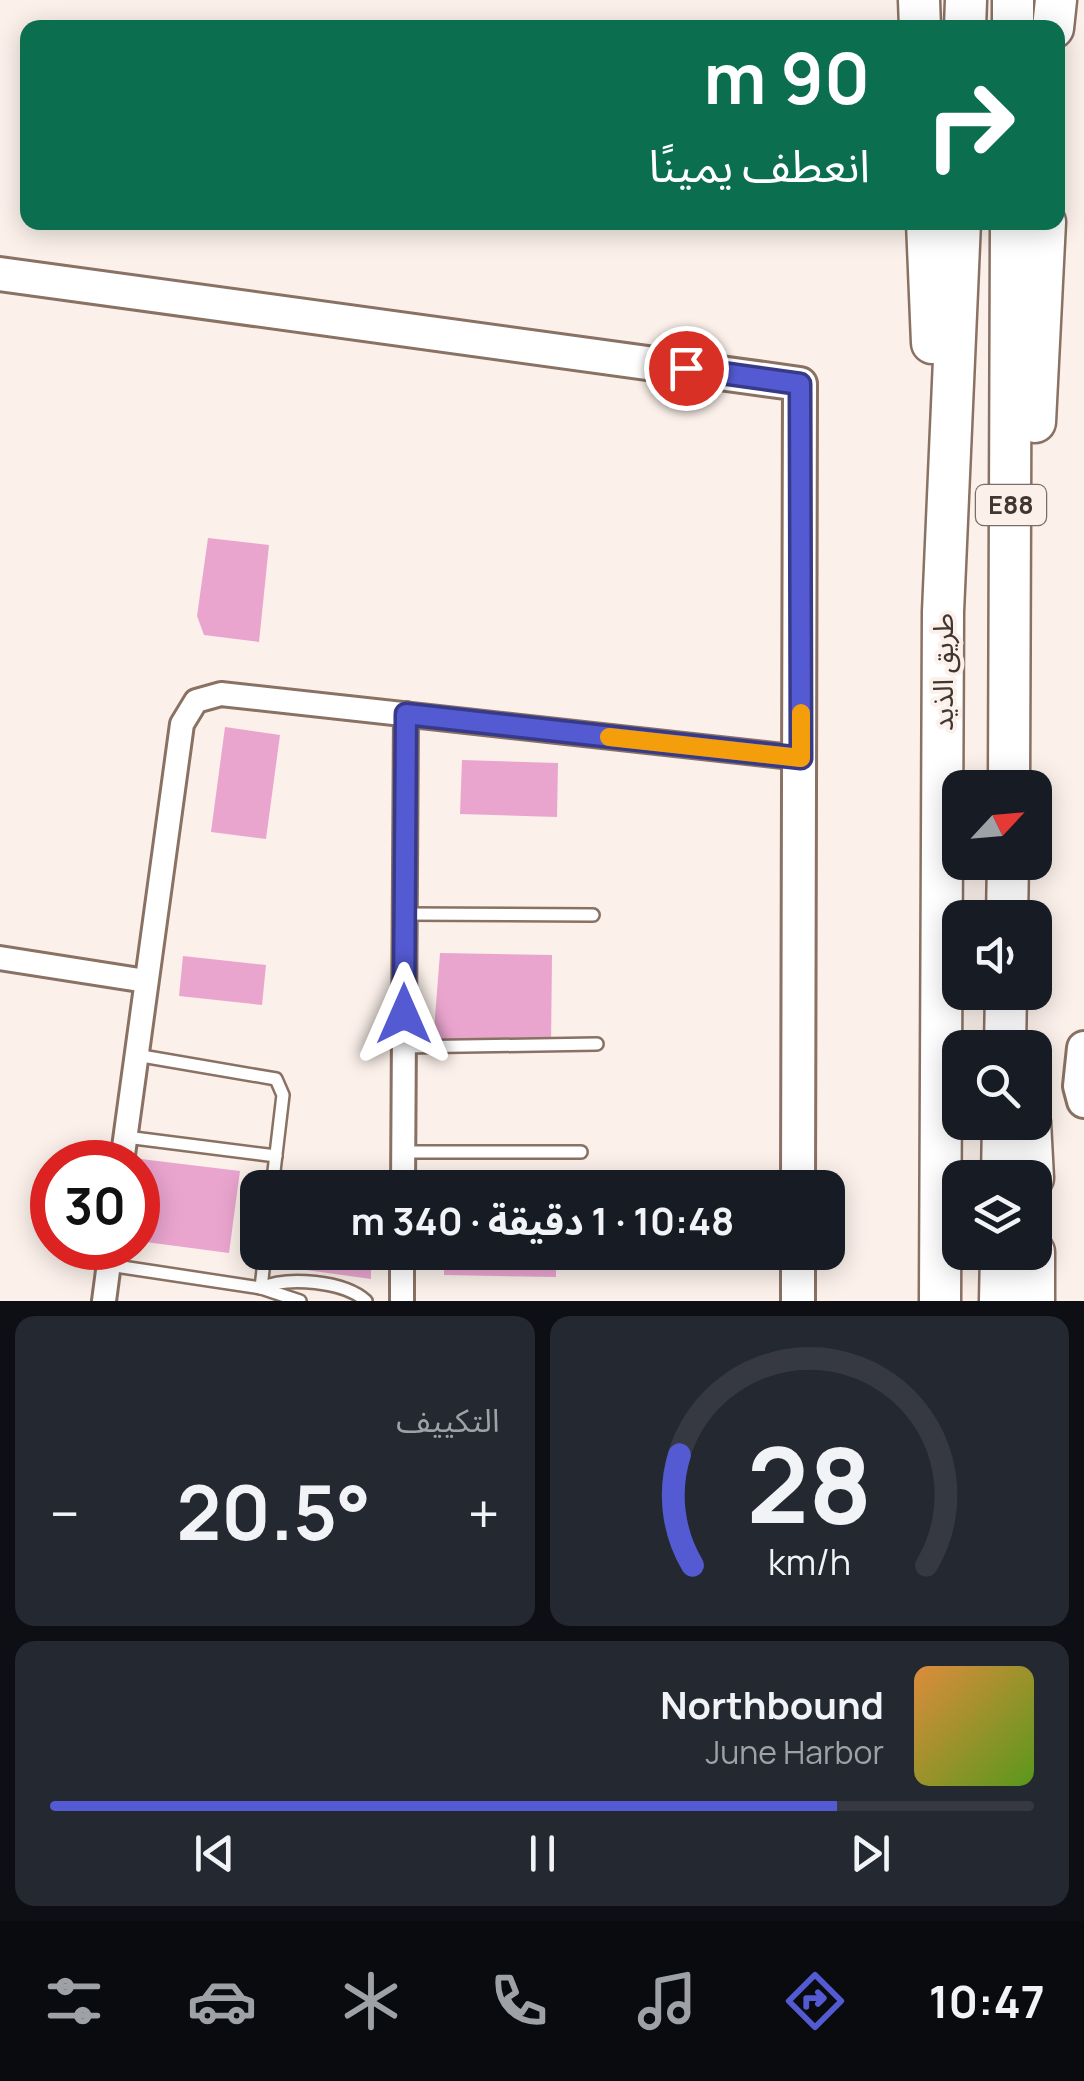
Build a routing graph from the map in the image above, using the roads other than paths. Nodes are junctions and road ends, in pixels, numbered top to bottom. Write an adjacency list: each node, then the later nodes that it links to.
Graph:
1 (926, 230): 7 (highway)
2 (960, 230): 7 (highway, طريق الذيد / E88)
3 (1011, 230): 6 (highway, E88)
4 (1046, 230): 6 (highway)
5 (0, 274): 9 (street)
6 (1012, 609): 10 (highway, E88)
7 (943, 612): 41 (highway, طريق الذيد / E88)
8 (406, 714): 9 (street); 11 (street); 14 (street)
9 (801, 758): 27 (street)
10 (1009, 770)
11 (405, 914): 12 (lane); 16 (street)
12 (593, 914)
13 (0, 958): 14 (street)
14 (146, 981): 18 (street)
15 (597, 1044): 16 (lane)
16 (404, 1048): 22 (street)
17 (1084, 1048): 19 (street)
18 (136, 1055): 20 (street); 24 (lane)
19 (1084, 1100)
20 (126, 1137): 21 (street); 24 (lane)
21 (126, 1140)
22 (403, 1152): 23 (lane); 26 (street)
23 (581, 1152)
24 (276, 1156): 25 (lane)
25 (274, 1170)
26 (403, 1170)
27 (798, 1170)
28 (160, 1267): 35 (lane)
29 (108, 1270): 36 (street)
30 (263, 1270): 35 (lane)
31 (402, 1270): 39 (street)
32 (798, 1270): 40 (street)
33 (1001, 1270): 42 (highway)
34 (1034, 1270): 43 (highway)
35 (261, 1288): 37 (lane); 38 (lane)
36 (104, 1301)
37 (300, 1301)
38 (366, 1301)
39 (402, 1301)
40 (798, 1301)
41 (940, 1301)
42 (1000, 1301)
43 (1034, 1301)

